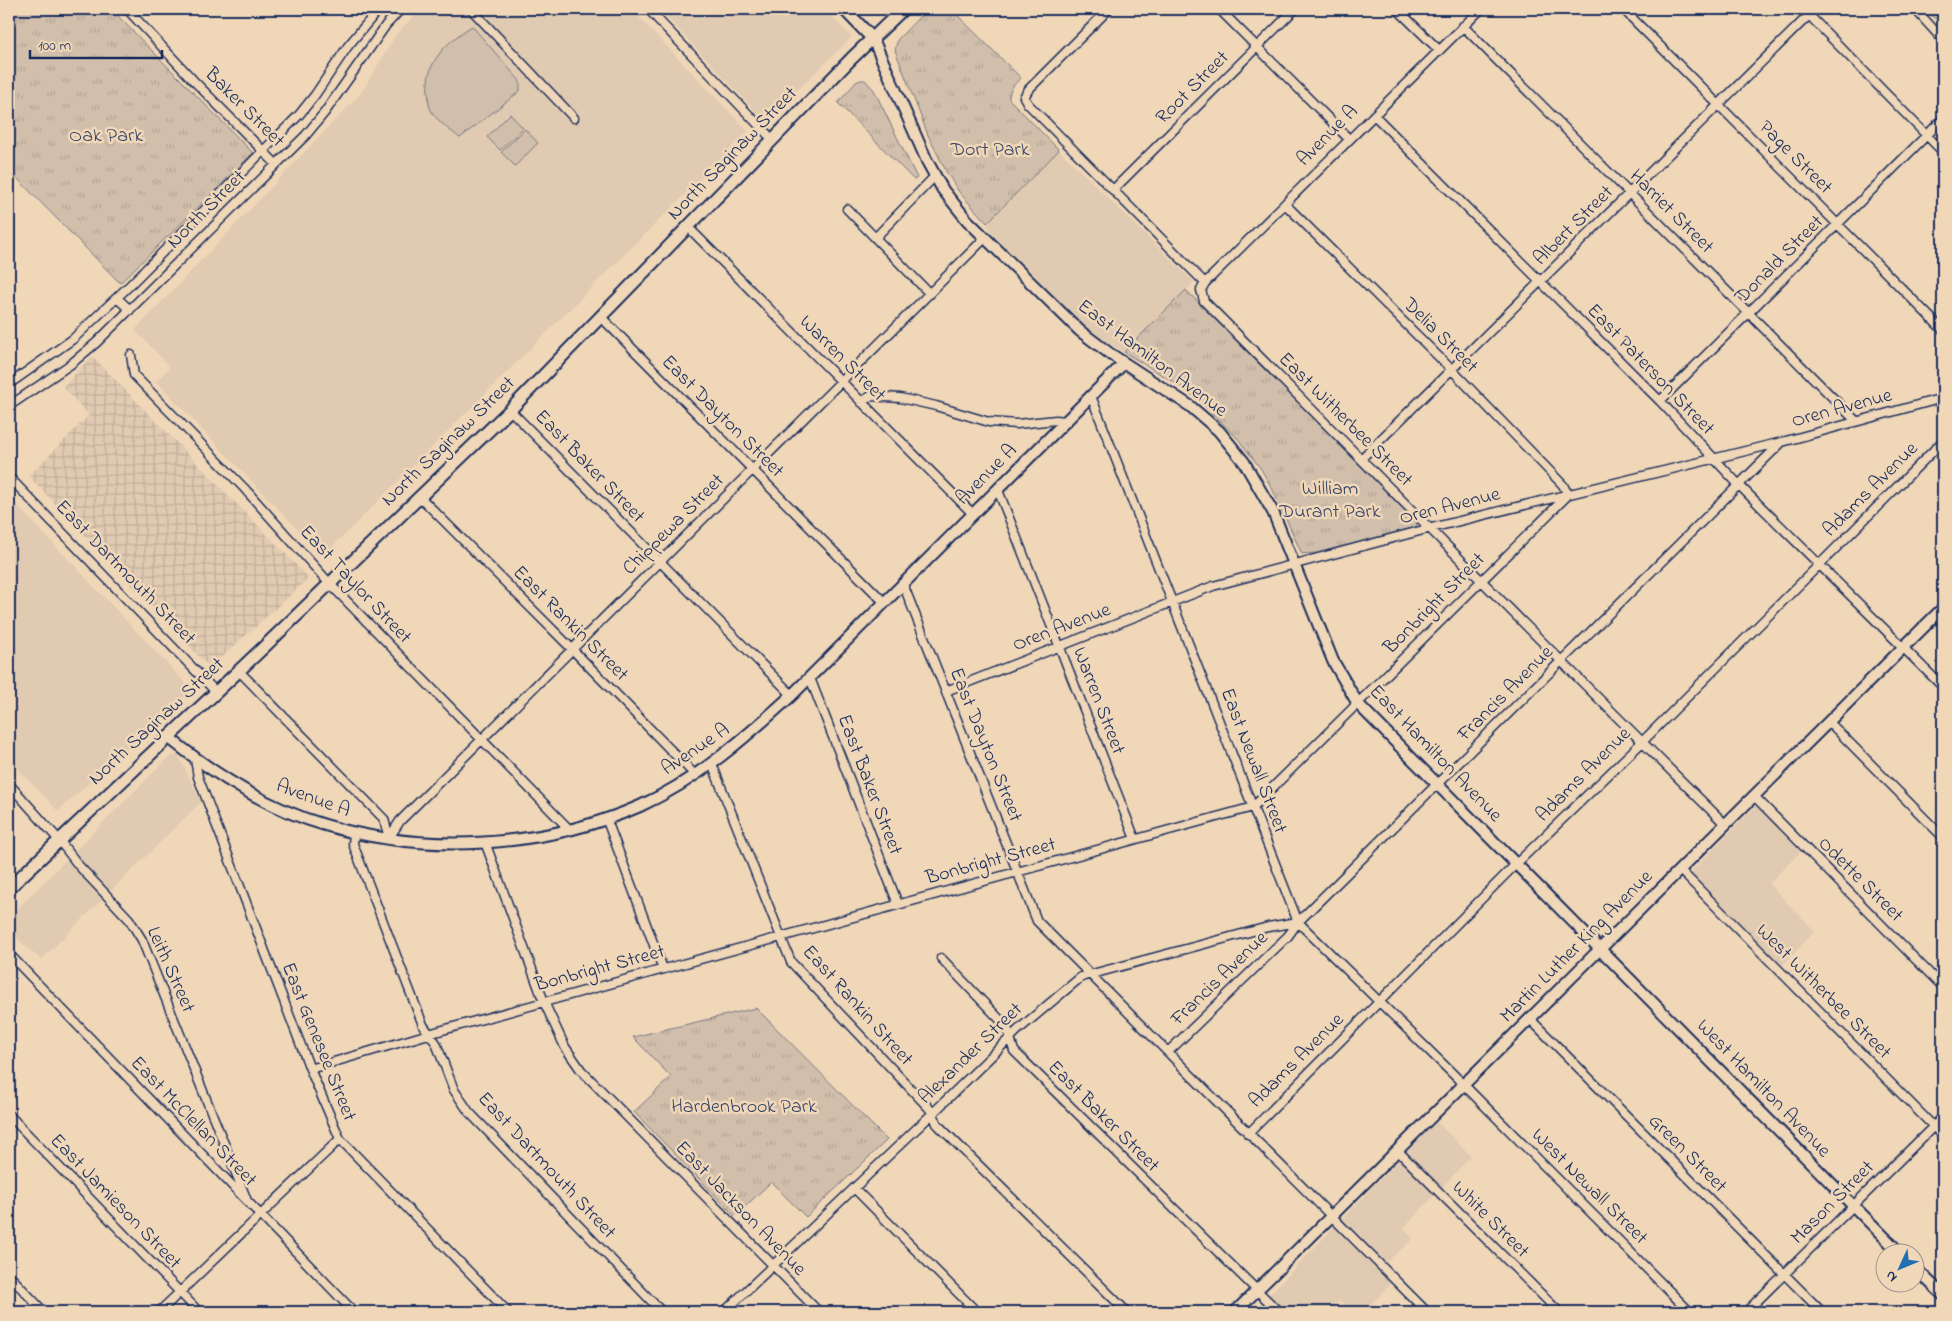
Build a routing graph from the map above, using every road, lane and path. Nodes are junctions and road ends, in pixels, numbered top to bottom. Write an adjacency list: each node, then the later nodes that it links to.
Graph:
1 (126, 9): 29 (street, Baker Street)
2 (379, 9): 29 (street, North Street)
3 (401, 9): 31 (street, North Street)
4 (471, 9): 24 (street)
5 (648, 9): 28 (street)
6 (844, 9): 18 (main road, East Hamilton Avenue)
7 (902, 9): 18 (main road, North Saginaw Street)
8 (1110, 9): 33 (street, East Witherbee Street)
9 (1219, 9): 20 (street)
10 (1295, 9): 20 (street, Root Street)
11 (1397, 9): 21 (street)
12 (1481, 9): 17 (street, Avenue A)
13 (1623, 9): 22 (street, Page Street)
14 (1803, 9): 16 (street)
15 (1915, 9): 19 (street)
16 (1809, 16): 22 (street, Albert Street); 26 (street)
17 (1464, 26): 21 (street, Avenue A); 34 (street, Harriet Street)
18 (872, 39): 28 (main road, North Saginaw Street); 32 (street, East Hamilton Avenue)
19 (1943, 40)
20 (1257, 47): 27 (street); 33 (street, Root Street)
21 (1439, 50): 23 (street, Avenue A)
22 (1718, 105): 34 (street, Albert Street); 37 (street, Page Street)
23 (1374, 115): 27 (street, Avenue A); 41 (street, East Paterson Street)
24 (574, 118)
25 (1943, 119): 26 (street, Donald Street)
26 (1927, 136): 30 (street); 37 (street, Donald Street)
27 (1349, 139): 35 (street, Avenue A)
28 (773, 140): 38 (main road, North Saginaw Street)
29 (264, 150): 31 (street, Baker Street); 44 (street, North Street)
30 (1943, 152)
31 (276, 164): 45 (street, North Street)
32 (935, 176): 39 (street); 40 (street, East Hamilton Avenue)
33 (1113, 190): 42 (street, East Witherbee Street)
34 (1630, 193): 41 (street, Albert Street); 46 (street, Harriet Street)
35 (1284, 204): 42 (street, Avenue A); 51 (street, Delia Street)
36 (847, 209): 39 (street)
37 (1838, 224): 46 (street, Donald Street); 48 (street, Page Street)
38 (688, 227): 47 (main road, North Saginaw Street); 52 (street, Warren Street)
39 (875, 238): 43 (street)
40 (985, 238): 43 (street, Chippewa Street); 50 (street, East Hamilton Avenue)
41 (1541, 281): 51 (street, Albert Street); 56 (street, East Paterson Street)
42 (1203, 286): 65 (street, East Witherbee Street)
43 (930, 294): 52 (street, Chippewa Street)
44 (117, 298): 45 (street); 53 (street, North Street)
45 (130, 310): 58 (street, North Street)
46 (1749, 314): 56 (street, Donald Street); 61 (street, Harriet Street)
47 (601, 317): 59 (main road, North Saginaw Street); 66 (street, East Dayton Street)
48 (1943, 330)
49 (131, 355): 78 (street, East Taylor Street)
50 (1124, 363): 54 (street, Avenue A); 75 (street, East Hamilton Avenue)
51 (1452, 370): 65 (street, Albert Street); 70 (street, Delia Street)
52 (842, 382): 57 (street, Warren Street); 66 (street, Chippewa Street)
53 (9, 384)
54 (1091, 396): 60 (street, Avenue A); 80 (street, East Newall Street)
55 (1943, 398): 61 (street, Oren Avenue)
56 (1660, 401): 64 (street, East Paterson Street)
57 (861, 402): 60 (street); 72 (street, Warren Street)
58 (9, 406)
59 (510, 410): 71 (main road, North Saginaw Street); 74 (street, East Baker Street)
60 (1066, 421): 69 (street, Avenue A)
61 (1856, 421): 63 (street, Oren Avenue)
62 (1943, 441): 76 (street, Adams Avenue)
63 (1782, 442): 64 (street, Oren Avenue); 68 (street, Francis Avenue)
64 (1713, 458): 68 (street, East Paterson Street); 70 (street, Oren Avenue)
65 (1361, 459): 73 (street, East Witherbee Street)
66 (752, 471): 74 (street, Chippewa Street); 81 (street, East Dayton Street)
67 (9, 477): 91 (street, East Dartmouth Street)
68 (1739, 484): 76 (street, East Paterson Street); 86 (street, Francis Avenue)
69 (998, 490): 72 (street, Avenue A); 83 (street, Warren Street)
70 (1568, 495): 73 (street, Oren Avenue); 77 (street, Bonbright Street)
71 (420, 497): 78 (main road, North Saginaw Street); 85 (street, East Rankin Street)
72 (973, 514): 79 (street, Avenue A)
73 (1431, 528): 75 (street, Oren Avenue); 77 (street, East Witherbee Street)
74 (660, 563): 85 (street, Chippewa Street); 92 (street, East Baker Street)
75 (1294, 565): 80 (street, Oren Avenue); 93 (street, East Hamilton Avenue)
76 (1819, 565): 84 (street, East Paterson Street); 97 (street, Adams Avenue)
77 (1481, 581): 86 (street, East Witherbee Street); 93 (street, Bonbright Street)
78 (330, 584): 87 (main road, North Saginaw Street); 96 (street, East Taylor Street)
79 (903, 584): 81 (street, Avenue A); 90 (street, East Dayton Street)
80 (1173, 602): 83 (street, Oren Avenue); 104 (street, East Newall Street)
81 (884, 603): 88 (street, Avenue A)
82 (1943, 608): 84 (street, Martin Luther King Avenue)
83 (1059, 646): 90 (street, Oren Avenue); 111 (street, Warren Street)
84 (1904, 647): 89 (street, East Paterson Street); 94 (street, Martin Luther King Avenue)
85 (572, 649): 96 (street, Chippewa Street); 100 (street, East Rankin Street)
86 (1561, 662): 97 (street, East Witherbee Street); 102 (street, Francis Avenue)
87 (239, 671): 91 (main road, North Saginaw Street); 110 (street)
88 (810, 678): 92 (street, Avenue A); 118 (street, East Baker Street)
89 (1943, 687)
90 (946, 691): 116 (street, East Dayton Street)
91 (216, 692): 95 (main road, North Saginaw Street)
92 (792, 695): 99 (street, Avenue A)
93 (1358, 704): 102 (street, East Hamilton Avenue); 104 (street, Bonbright Street)
94 (1829, 722): 103 (street, Martin Luther King Avenue); 109 (street)
95 (168, 737): 98 (street, Avenue A); 112 (main road, North Saginaw Street)
96 (482, 739): 107 (street, East Taylor Street); 110 (street, Chippewa Street)
97 (1641, 742): 106 (street, East Witherbee Street); 114 (street, Adams Avenue)
98 (195, 759): 108 (street, Avenue A); 133 (street, East Genesee Street)
99 (712, 764): 100 (street, Avenue A); 120 (street, East Rankin Street)
100 (695, 775): 105 (street, Avenue A)
101 (9, 784): 112 (street, Leith Street)
102 (1437, 785): 114 (street, East Hamilton Avenue); 119 (street, Francis Avenue)
103 (1754, 796): 106 (street, Martin Luther King Avenue); 126 (street, Odette Street)
104 (1253, 807): 111 (street, Bonbright Street); 119 (street, East Newall Street)
105 (606, 818): 107 (street, Avenue A); 124 (street)
106 (1726, 824): 115 (street, Martin Luther King Avenue)
107 (570, 830): 113 (street, Avenue A)
108 (354, 833): 110 (street, Avenue A); 130 (street, East Dartmouth Street)
109 (1943, 837)
110 (389, 838): 113 (street, Avenue A)
111 (1135, 839): 116 (street, Bonbright Street)
112 (59, 840): 117 (main road, North Saginaw Street); 144 (street, Leith Street)
113 (485, 842): 127 (street, East Jackson Avenue)
114 (1516, 864): 121 (street, East Hamilton Avenue); 128 (street, Adams Avenue)
115 (1680, 870): 121 (street, Martin Luther King Avenue); 138 (street, West Witherbee Street)
116 (1018, 873): 118 (street, Bonbright Street); 125 (street, East Dayton Street)
117 (9, 888)
118 (898, 904): 120 (street, Bonbright Street)
119 (1298, 922): 125 (street, Alexander Street); 128 (street, East Newall Street); 132 (street, Francis Avenue)
120 (781, 937): 124 (street, Bonbright Street); 135 (street, East Rankin Street)
121 (1600, 949): 129 (street, Martin Luther King Avenue); 145 (street, West Hamilton Avenue)
122 (9, 954): 144 (street, East McClellan Street)
123 (941, 958): 131 (street, East Baker Street)
124 (663, 969): 127 (street, Bonbright Street)
125 (1091, 975): 131 (street, Alexander Street); 132 (street, East Dayton Street)
126 (1943, 987)
127 (544, 1002): 130 (street, Bonbright Street); 149 (street, East Jackson Avenue)
128 (1379, 1002): 134 (street, East Newall Street); 139 (street, Adams Avenue)
129 (1530, 1019): 134 (street, Martin Luther King Avenue); 151 (street, Green Street)
130 (430, 1034): 133 (street, Bonbright Street); 161 (street, East Dartmouth Street)
131 (1010, 1039): 135 (street, Alexander Street); 153 (street, East Baker Street)
132 (1168, 1052): 139 (street, East Dayton Street)
133 (310, 1069): 141 (street, East Genesee Street)
134 (1464, 1084): 142 (street, Martin Luther King Avenue); 170 (street, West Newall Street)
135 (934, 1113): 143 (street, Alexander Street); 165 (street, East Rankin Street)
136 (9, 1115): 154 (street, East Jamieson Street)
137 (1943, 1116): 138 (street, Mason Street)
138 (1934, 1126): 140 (street, West Witherbee Street); 145 (street, Mason Street)
139 (1248, 1134): 147 (street, East Dayton Street)
140 (1943, 1136)
141 (340, 1139): 146 (street); 160 (street, East Genesee Street)
142 (1397, 1150): 147 (street, Martin Luther King Avenue); 169 (street, White Street)
143 (854, 1188): 149 (street, Alexander Street); 164 (street)
144 (248, 1202): 146 (street, East McClellan Street)
145 (1853, 1206): 148 (street, West Hamilton Avenue); 151 (street, Mason Street)
146 (261, 1215): 154 (street); 159 (street, East McClellan Street)
147 (1332, 1216): 153 (street, Martin Luther King Avenue); 168 (street, East Dayton Street)
148 (1890, 1244)
149 (772, 1266): 162 (street, Alexander Street); 163 (street, East Jackson Avenue)
150 (9, 1275): 156 (street)
151 (1784, 1275): 171 (street, Mason Street); 172 (street, Green Street)
152 (1924, 1277): 155 (street)
153 (1257, 1290): 166 (street, Martin Luther King Avenue); 167 (street, East Baker Street)
154 (180, 1292): 157 (street); 158 (street, East Jamieson Street)
155 (1943, 1295)
156 (44, 1312)
157 (159, 1312)
158 (199, 1312)
159 (354, 1312)
160 (508, 1312)
161 (662, 1312)
162 (724, 1312)
163 (819, 1312)
164 (977, 1312)
165 (1127, 1312)
166 (1235, 1312)
167 (1279, 1312)
168 (1427, 1312)
169 (1559, 1312)
170 (1690, 1312)
171 (1746, 1312)
172 (1822, 1312)

